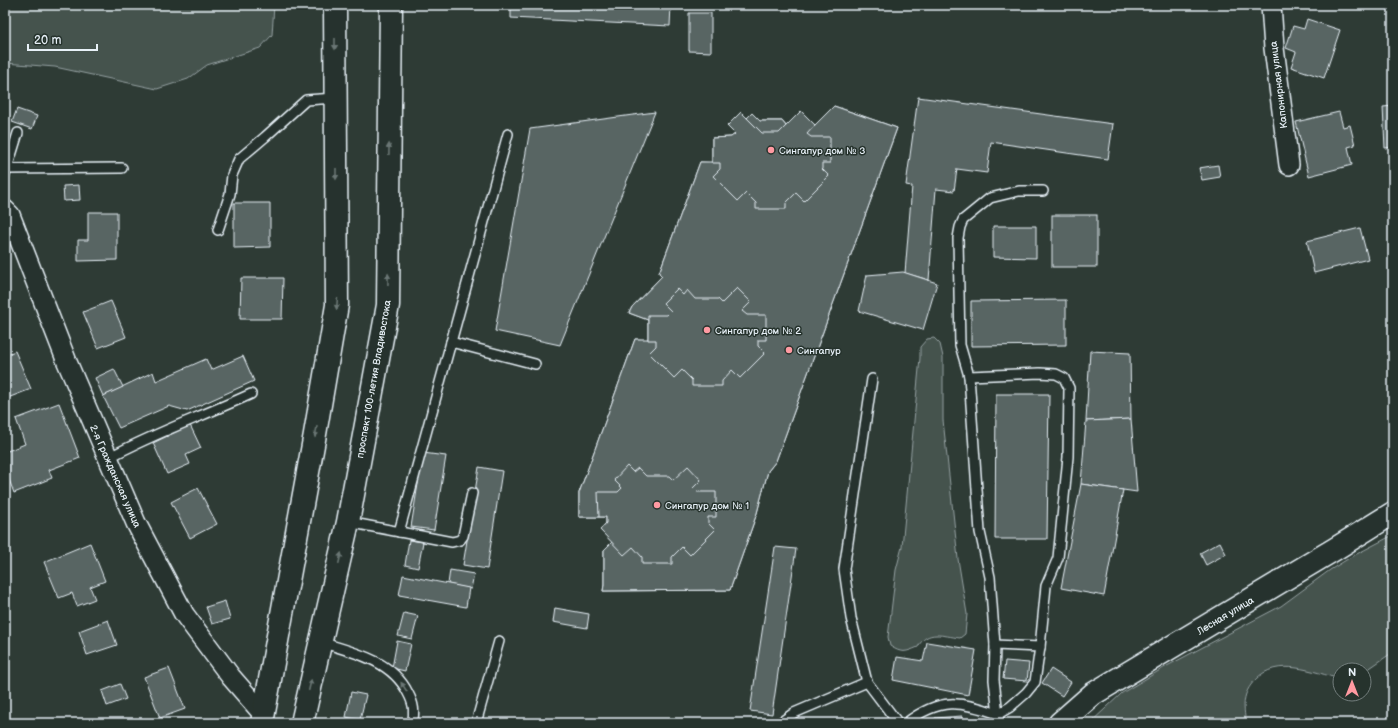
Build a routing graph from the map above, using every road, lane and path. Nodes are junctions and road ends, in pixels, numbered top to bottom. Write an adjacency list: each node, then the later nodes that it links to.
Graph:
1 (335, 5): 4 (main road, one-way to 4)
2 (391, 5): 21 (main road, проспект 100-летия Владивостока, one-way to 2)
3 (1271, 5): 7 (street, Капонирная улица)
4 (336, 98): 12 (lane); 29 (main road, one-way to 29)
5 (18, 133): 9 (lane)
6 (508, 134): 13 (lane)
7 (1288, 165)
8 (122, 168): 9 (lane)
9 (6, 172)
10 (1043, 191): 15 (lane)
11 (8, 212): 18 (street, 2-я Гражданская улица)
12 (218, 230)
13 (451, 342): 14 (lane); 22 (lane)
14 (535, 364)
15 (969, 376): 25 (lane); 26 (lane)
16 (872, 379): 27 (lane)
17 (251, 394): 18 (lane)
18 (108, 458): 29 (street, 2-я Гражданская улица)
19 (472, 493): 22 (lane)
20 (1393, 513): 36 (main road, Лесная улица)
21 (348, 522): 22 (lane); 24 (main road, проспект 100-летия Владивостока, one-way to 21)
22 (399, 532)
23 (499, 641): 32 (lane)
24 (320, 642): 30 (main road, проспект 100-летия Владивостока, one-way to 24); 31 (lane, one-way to 24)
25 (995, 645): 26 (lane); 28 (lane)
26 (1040, 647): 28 (lane)
27 (867, 682): 33 (lane); 34 (lane)
28 (998, 718): 35 (lane)
29 (263, 719)
30 (302, 723)
31 (412, 723)
32 (476, 723)
33 (780, 723)
34 (898, 723)
35 (906, 723)
36 (1060, 723)

